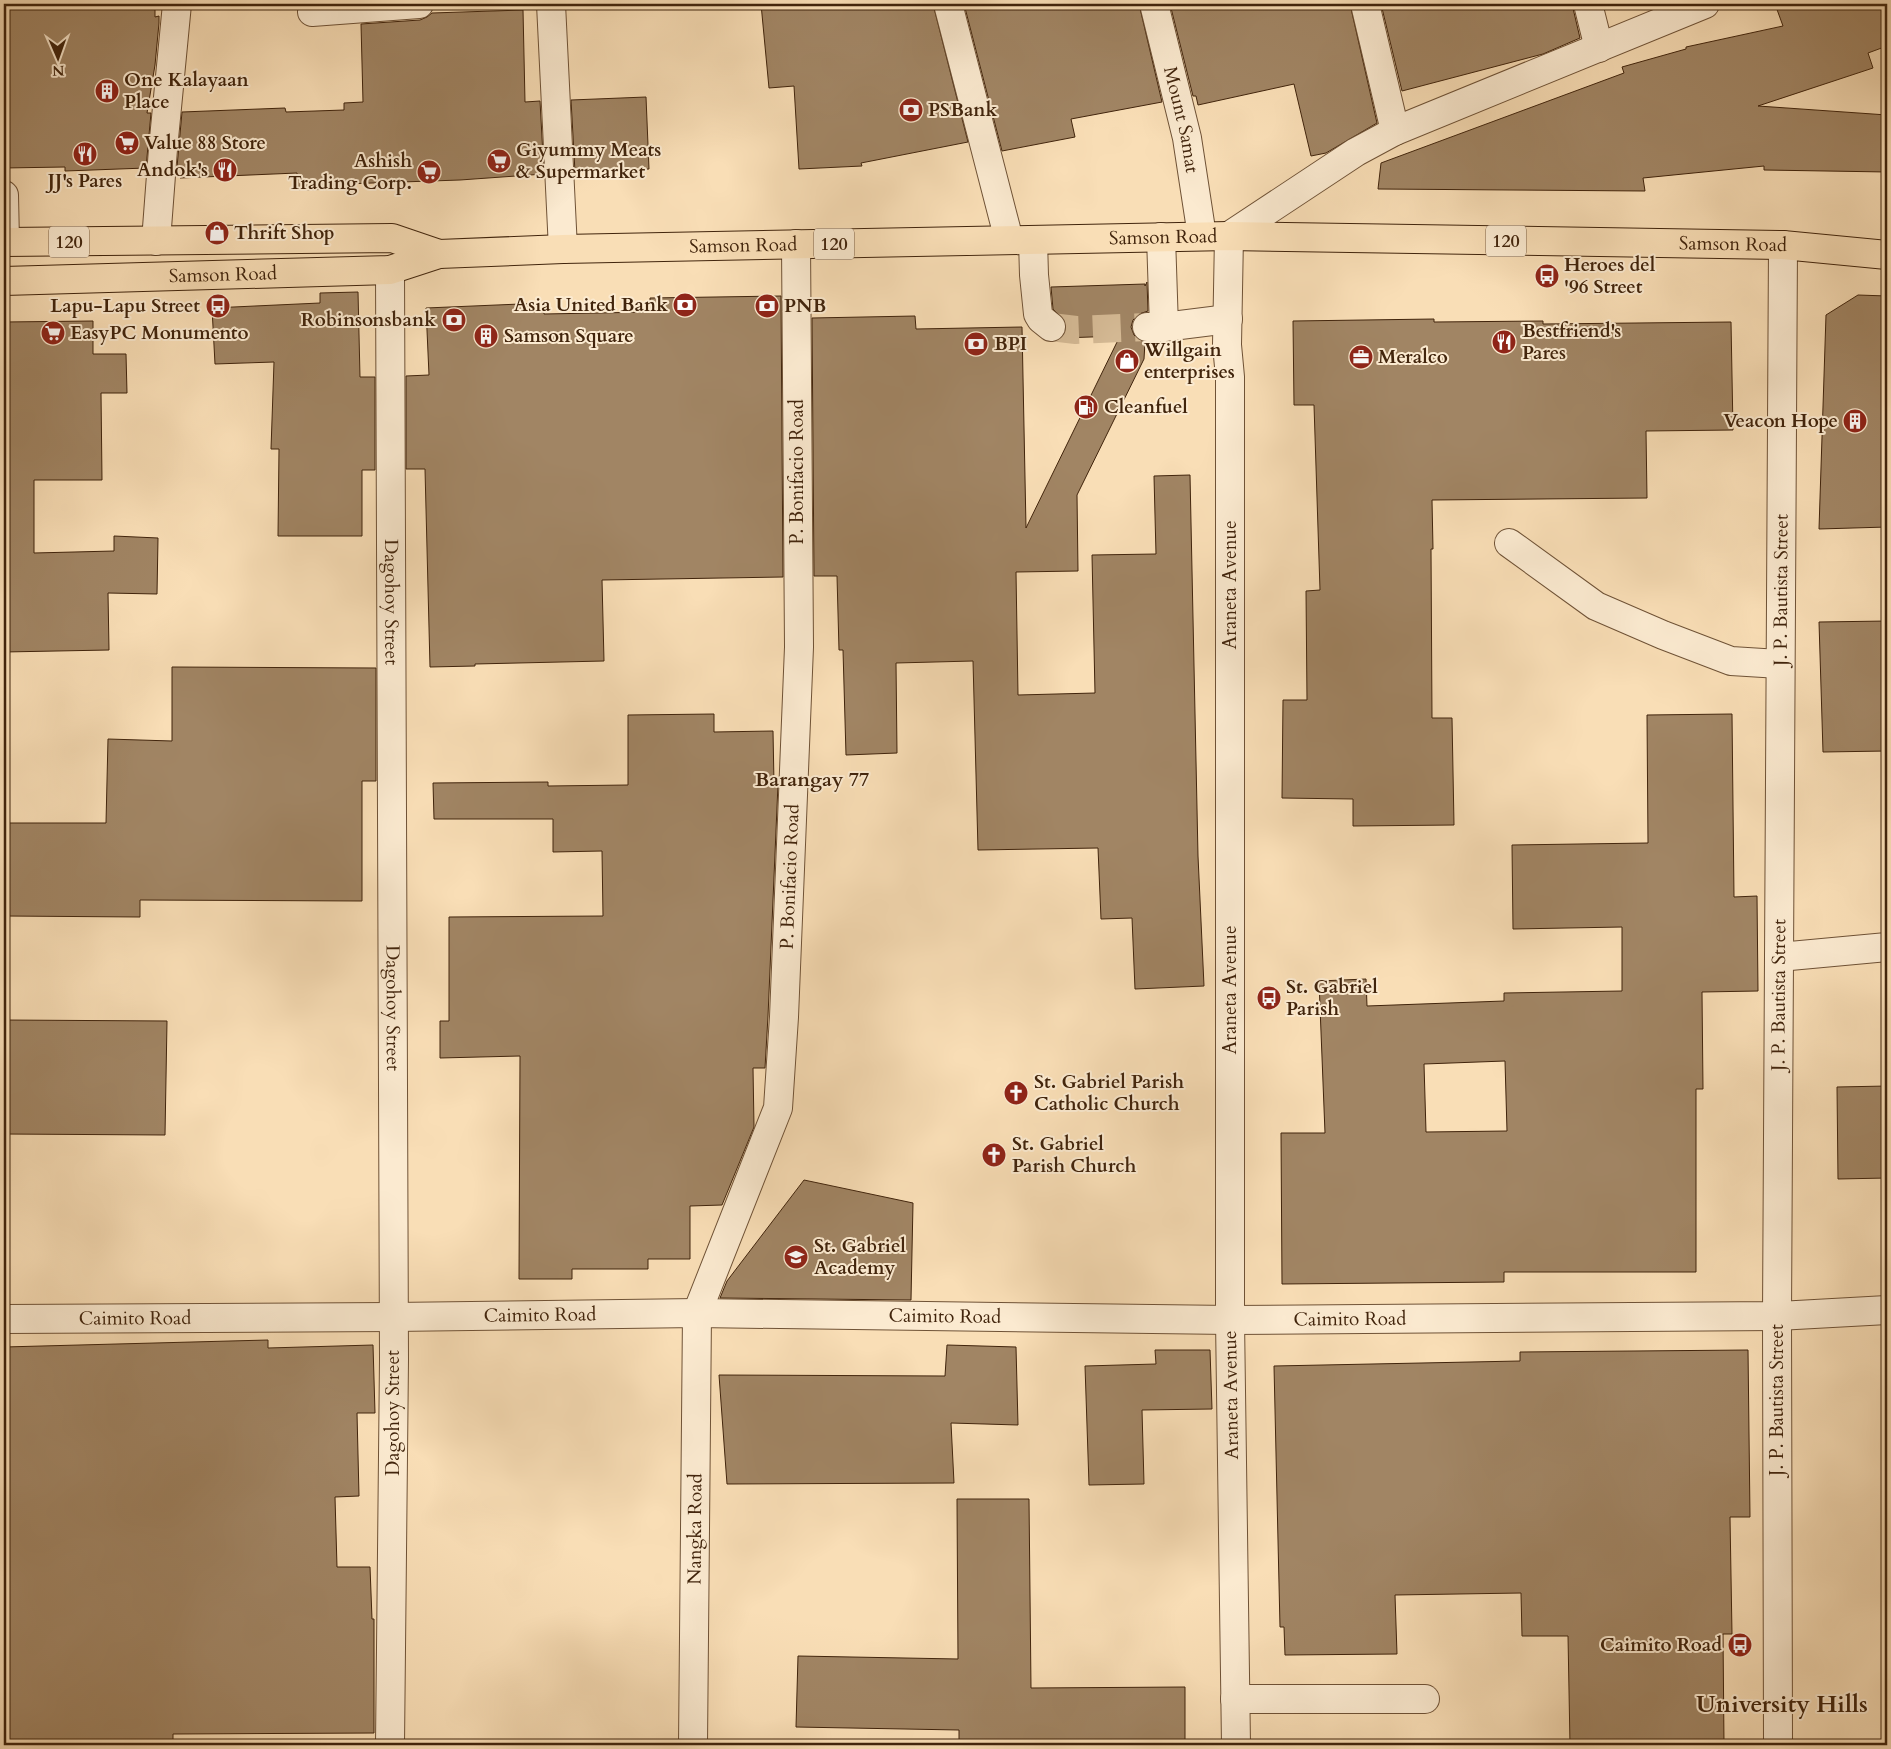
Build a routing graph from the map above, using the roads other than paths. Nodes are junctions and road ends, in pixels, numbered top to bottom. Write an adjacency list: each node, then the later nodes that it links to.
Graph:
1 (177, 4): 18 (street)
2 (419, 4): 9 (street)
3 (551, 4): 22 (street)
4 (948, 4): 17 (street)
5 (1154, 4): 14 (street, Mount Samat)
6 (1365, 4): 12 (street)
7 (1588, 4): 11 (street)
8 (1705, 4): 10 (street)
9 (312, 12)
10 (1659, 13): 11 (street)
11 (1599, 48): 12 (street)
12 (1395, 131): 15 (street)
13 (4, 195): 19 (street)
14 (1202, 236): 15 (highway, Samson Road / 120); 16 (highway, Samson Road / 120)
15 (1229, 236): 21 (highway, Samson Road / 120); 27 (street, Araneta Avenue)
16 (1161, 237): 17 (highway, Samson Road / 120); 27 (street)
17 (1021, 240): 20 (highway, Samson Road / 120); 28 (street)
18 (156, 241): 19 (highway, Samson Road / 120); 23 (highway, Samson Road / 120)
19 (4, 242)
20 (796, 244): 22 (highway, Samson Road / 120); 34 (street, P. Bonifacio Road)
21 (1783, 245): 24 (highway, Samson Road / 120); 30 (street, J. P. Bautista Street)
22 (563, 249): 23 (highway, Samson Road / 120)
23 (439, 254): 25 (highway, Samson Road / 120)
24 (1887, 255)
25 (390, 270): 26 (highway, Samson Road / 120); 36 (street, Dagohoy Street)
26 (4, 281)
27 (1228, 319): 38 (street, Araneta Avenue)
28 (1051, 328)
29 (1509, 543): 30 (street)
30 (1780, 664): 32 (street, J. P. Bautista Street)
31 (1887, 946): 32 (street)
32 (1779, 956): 35 (street, J. P. Bautista Street)
33 (1887, 1310): 35 (street, Caimito Road)
34 (697, 1313): 36 (street, Caimito Road); 38 (street, Caimito Road); 42 (street, Nangka Road)
35 (1777, 1316): 38 (street, Caimito Road); 44 (street, J. P. Bautista Street)
36 (393, 1317): 37 (street, Caimito Road); 41 (street, Dagohoy Street)
37 (4, 1319)
38 (1230, 1320): 40 (street, Araneta Avenue)
39 (1425, 1698): 40 (street)
40 (1235, 1699): 43 (street, Araneta Avenue)
41 (390, 1745)
42 (693, 1745)
43 (1236, 1745)
44 (1778, 1745)

